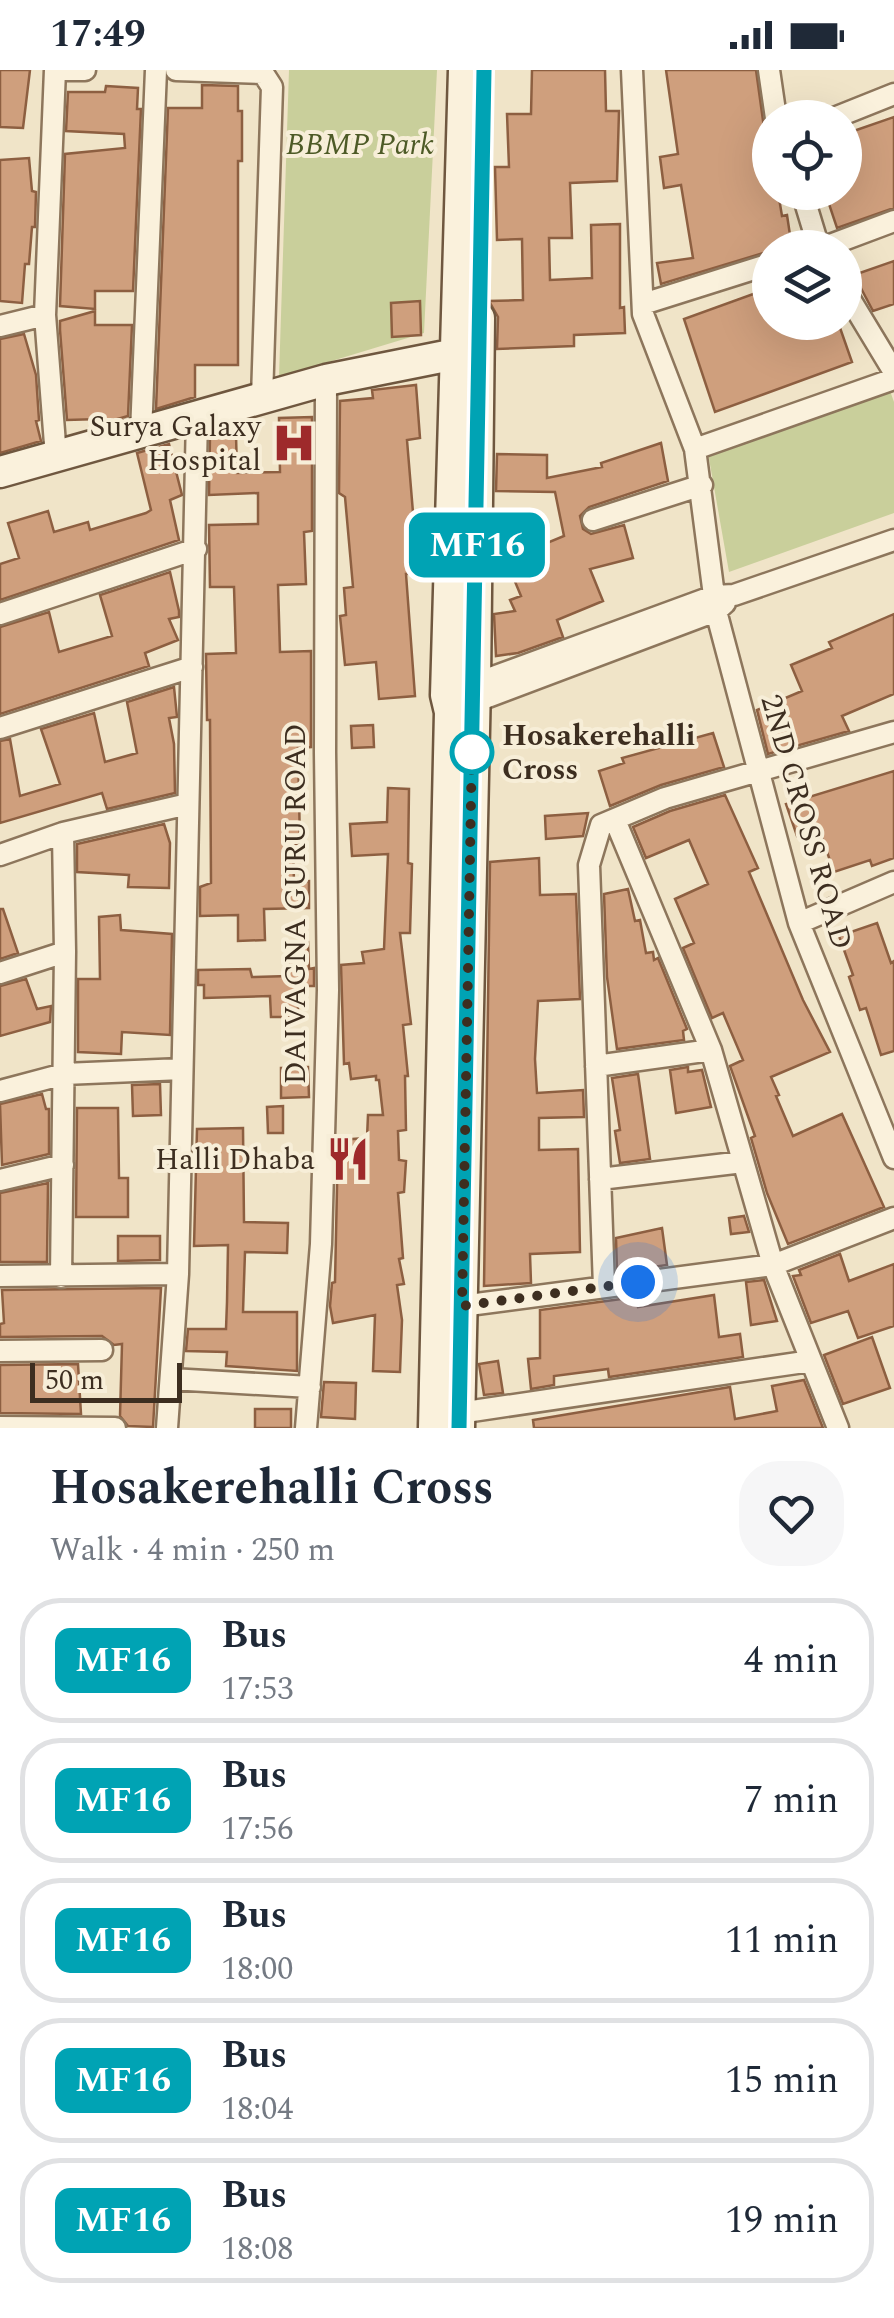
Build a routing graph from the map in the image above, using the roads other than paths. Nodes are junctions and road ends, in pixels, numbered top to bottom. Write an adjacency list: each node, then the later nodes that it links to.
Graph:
1 (55, 70): 2 (street); 16 (street)
2 (85, 70)
3 (156, 70): 24 (street)
4 (176, 70): 22 (street)
5 (464, 70): 19 (main road)
6 (484, 70): 19 (main road)
7 (632, 70): 15 (street, 2ND CROSS ROAD)
8 (769, 70): 10 (street)
9 (894, 94): 11 (street)
10 (773, 100)
11 (862, 107)
12 (894, 221): 13 (street)
13 (862, 233)
14 (752, 270): 15 (street)
15 (643, 304): 25 (street, 2ND CROSS ROAD)
16 (45, 315): 18 (street); 26 (street)
17 (862, 320): 20 (street)
18 (0, 326)
19 (468, 352): 21 (main road); 35 (main road)
20 (894, 376): 25 (street)
21 (326, 380): 22 (main road); 68 (street, DAIVAGNA GURU ROAD)
22 (262, 398): 23 (main road)
23 (197, 417): 24 (main road); 31 (street)
24 (142, 433): 26 (main road)
25 (696, 449): 28 (street, 2ND CROSS ROAD)
26 (56, 457): 27 (main road)
27 (0, 472)
28 (702, 485): 29 (street); 32 (street, 2ND CROSS ROAD)
29 (593, 520)
30 (894, 540): 32 (street)
31 (196, 548): 33 (street); 34 (street)
32 (722, 600): 35 (street); 38 (street, 2ND CROSS ROAD)
33 (0, 614)
34 (192, 667): 36 (street); 39 (street)
35 (461, 698): 63 (main road); 69 (main road)
36 (0, 728)
37 (894, 732): 38 (street)
38 (760, 769): 40 (street); 44 (street, 2ND CROSS ROAD)
39 (188, 804): 41 (street); 49 (street)
40 (615, 820): 47 (street); 48 (street)
41 (64, 833): 42 (street); 45 (street)
42 (0, 854)
43 (894, 882): 44 (street)
44 (799, 923): 52 (street, 2ND CROSS ROAD)
45 (66, 952): 46 (street); 50 (street)
46 (0, 973)
47 (711, 1050): 48 (street); 53 (street)
48 (596, 1066): 55 (street)
49 (182, 1069): 50 (street); 59 (street)
50 (64, 1074): 51 (street); 54 (street)
51 (0, 1092)
52 (894, 1158)
53 (744, 1162): 55 (street); 58 (street)
54 (63, 1164): 56 (street); 61 (street)
55 (600, 1178): 62 (street)
56 (0, 1180)
57 (894, 1218): 58 (street)
58 (773, 1265): 62 (street); 66 (street)
59 (178, 1274): 61 (street); 67 (street)
60 (0, 1276): 61 (street)
61 (61, 1277)
62 (604, 1287): 63 (street)
63 (462, 1306): 69 (main road)
64 (0, 1350): 65 (street)
65 (102, 1350)
66 (811, 1361): 69 (street); 75 (street)
67 (171, 1379): 68 (street); 73 (street)
68 (310, 1386): 74 (street, DAIVAGNA GURU ROAD)
69 (451, 1423)
70 (104, 1427): 71 (street); 72 (street)
71 (0, 1428)
72 (115, 1428)
73 (167, 1428)
74 (306, 1428)
75 (838, 1428)

